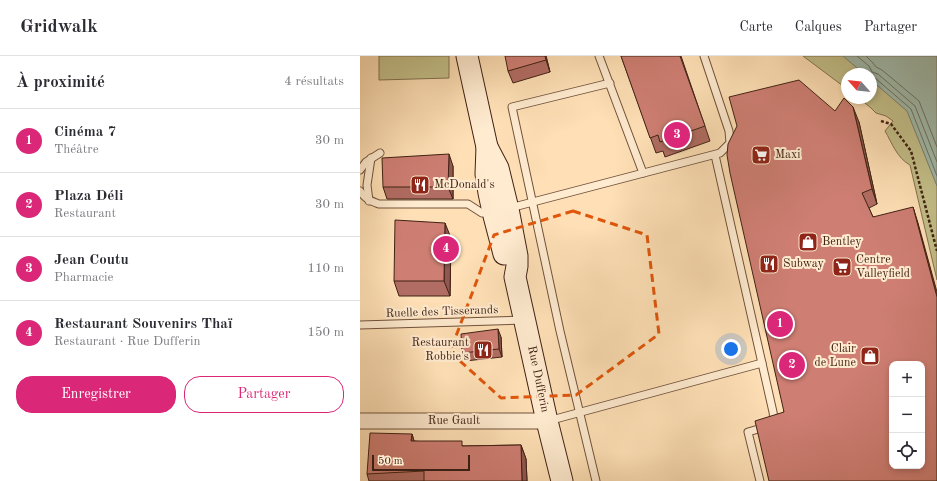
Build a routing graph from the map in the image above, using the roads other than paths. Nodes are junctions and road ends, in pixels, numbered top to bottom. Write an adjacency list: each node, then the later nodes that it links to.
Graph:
1 (467, 56): 13 (street, Rue Dufferin)
2 (599, 56): 4 (lane)
3 (704, 56): 6 (lane)
4 (610, 83): 9 (lane); 12 (lane)
5 (380, 154): 7 (lane)
6 (715, 154): 9 (lane); 16 (lane)
7 (371, 158): 8 (lane); 11 (lane)
8 (360, 170)
9 (643, 173): 12 (lane)
10 (360, 191): 11 (lane)
11 (369, 201): 13 (lane)
12 (533, 202): 13 (lane); 17 (lane)
13 (494, 211): 14 (street, Rue Dufferin)
14 (525, 320): 15 (lane, Ruelle des Tisserands); 19 (street, Rue Dufferin)
15 (360, 325)
16 (762, 363): 17 (lane); 22 (lane)
17 (579, 412): 19 (lane); 21 (lane)
18 (360, 420): 19 (street, Rue Gault)
19 (547, 421): 20 (street, Rue Dufferin)
20 (562, 481)
21 (596, 481)
22 (760, 481)

